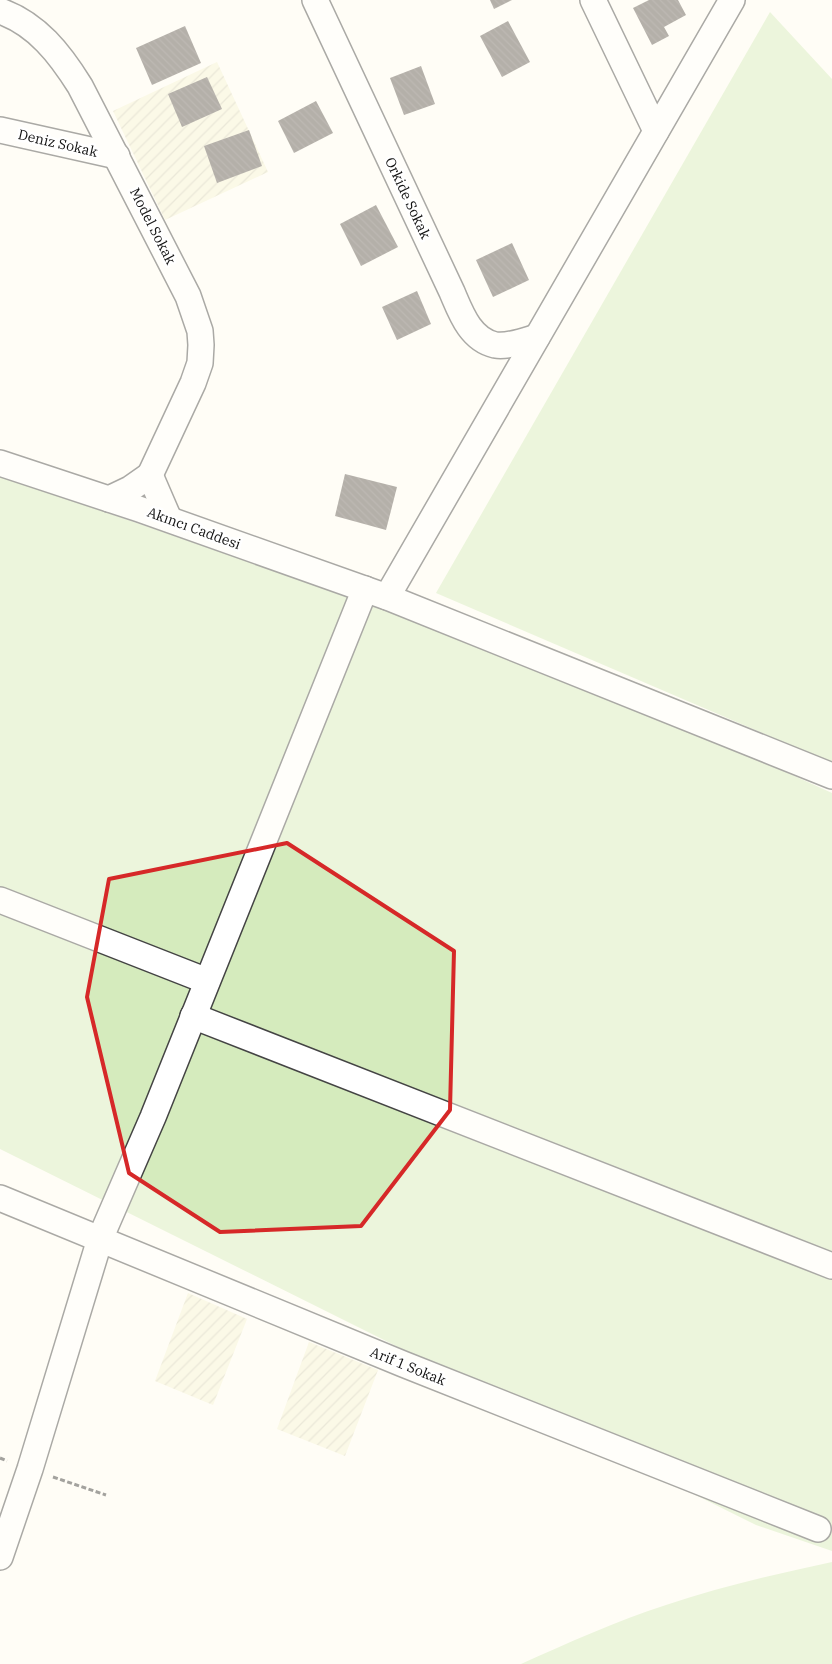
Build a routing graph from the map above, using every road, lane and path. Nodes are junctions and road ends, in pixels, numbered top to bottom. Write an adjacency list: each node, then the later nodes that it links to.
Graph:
1 (315, 0): 8 (street, Orkide Sokak)
2 (593, 0): 6 (street)
3 (732, 0): 6 (street)
4 (0, 11): 7 (street, Model Sokak)
5 (0, 130): 7 (street, Deniz Sokak)
6 (656, 131): 8 (street)
7 (117, 156): 10 (street, Model Sokak)
8 (537, 337): 13 (street)
9 (0, 463): 11 (street, Akıncı Caddesi)
10 (150, 475): 11 (street); 12 (street)
11 (109, 499): 12 (street, Akıncı Caddesi)
12 (169, 519): 13 (street, Akıncı Caddesi)
13 (376, 593): 14 (street, Akıncı Caddesi); 16 (street)
14 (832, 776)
15 (0, 900): 16 (street)
16 (207, 981): 17 (street)
17 (193, 1016): 19 (street); 20 (street)
18 (0, 1198): 19 (street, Arif 1 Sokak)
19 (100, 1239): 21 (street, Arif 1 Sokak); 22 (street)
20 (832, 1266)
21 (818, 1529)
22 (0, 1557)

